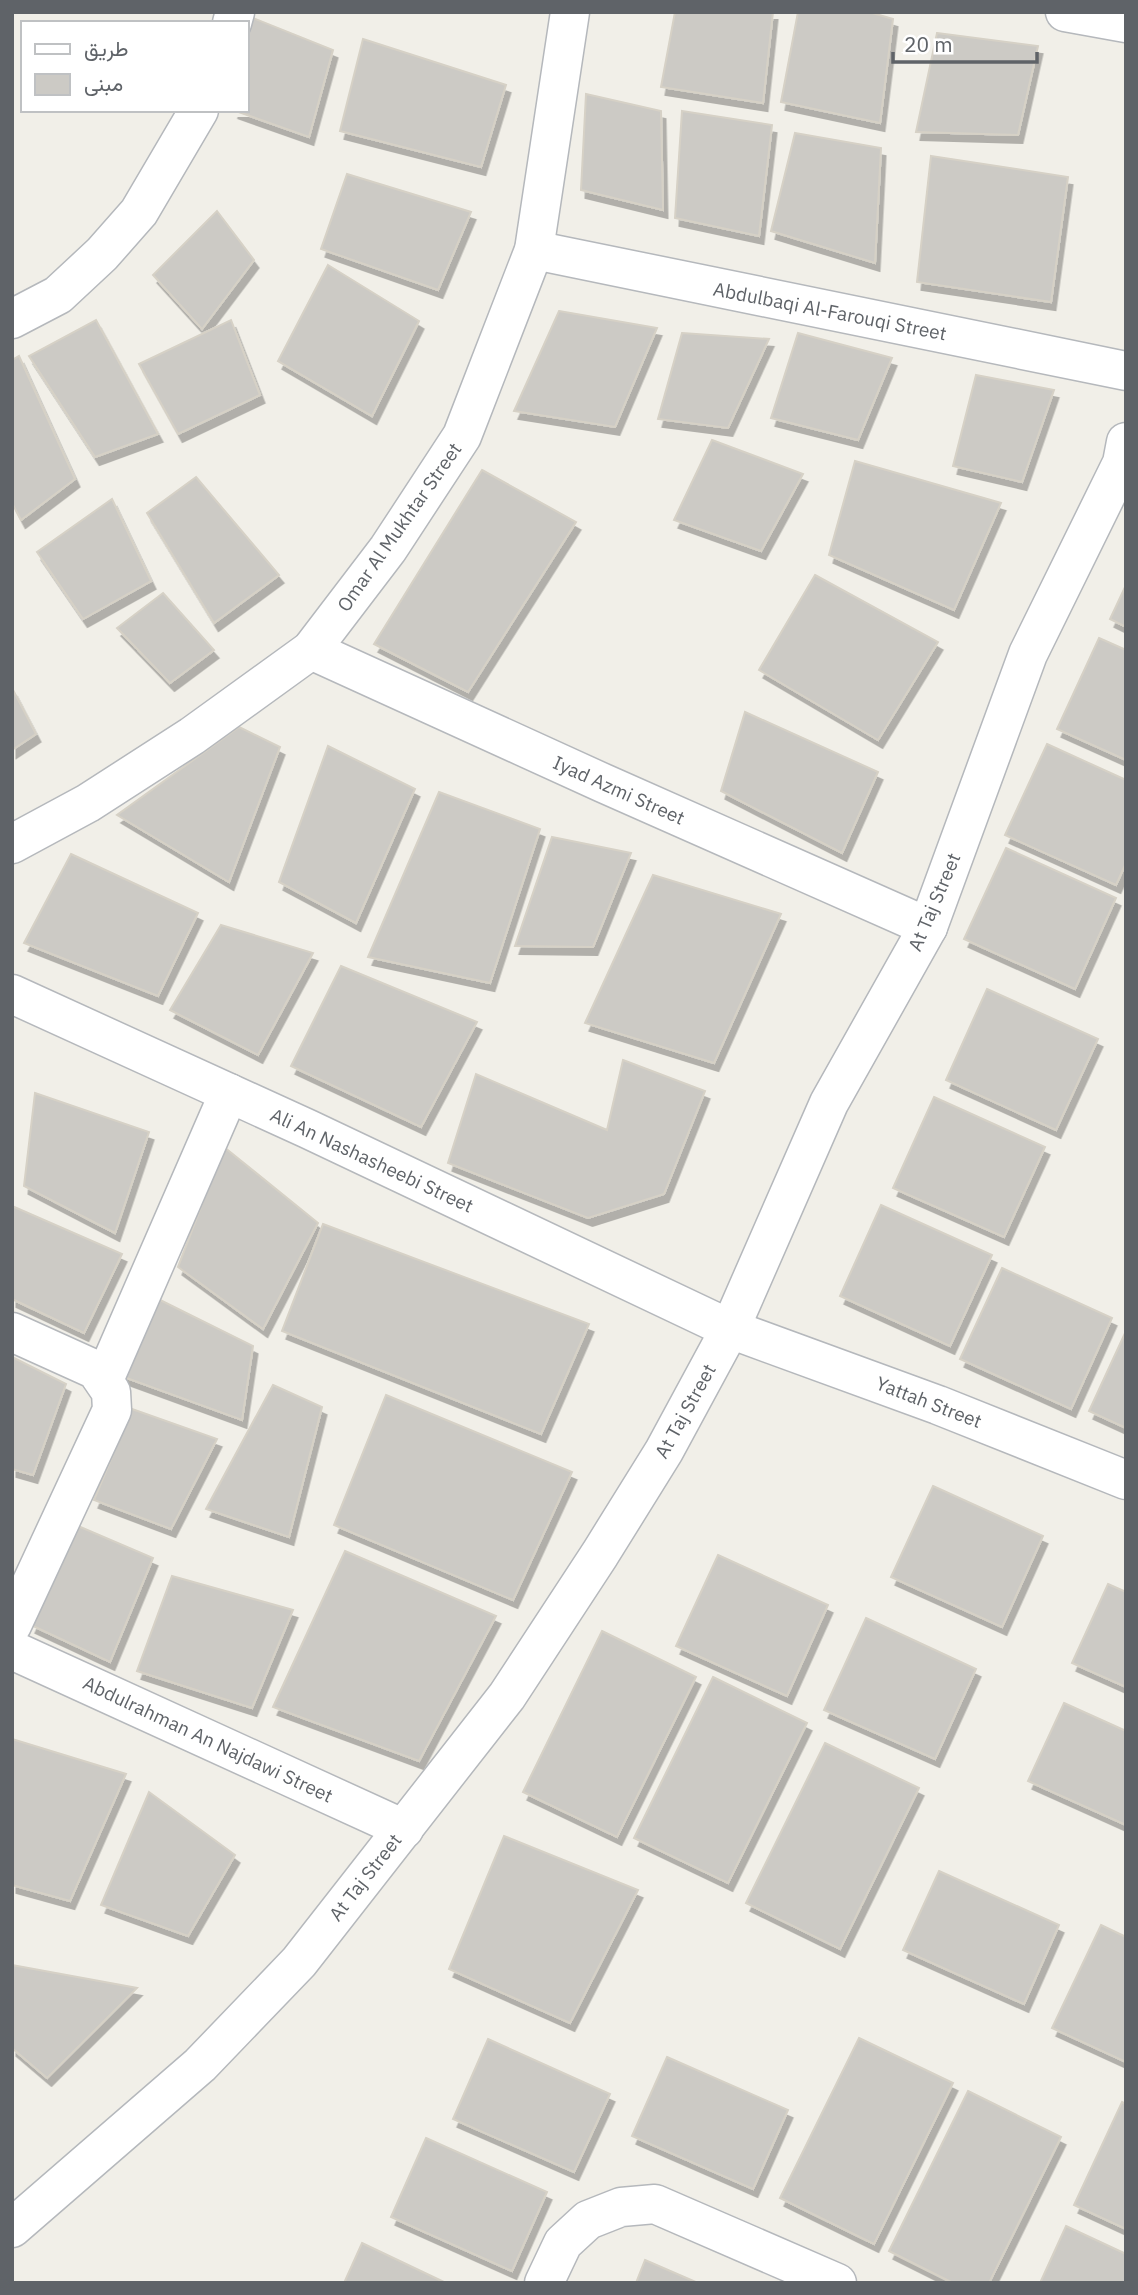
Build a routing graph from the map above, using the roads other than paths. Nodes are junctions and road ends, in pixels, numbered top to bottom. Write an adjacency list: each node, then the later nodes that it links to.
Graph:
1 (570, 12): 5 (street, Omar Al Mukhtar Street)
2 (1065, 12): 3 (street)
3 (1126, 23)
4 (198, 112): 6 (street)
5 (534, 250): 7 (street, Abdulbaqi Al-Farouqi Street); 9 (street, Omar Al Mukhtar Street)
6 (12, 319)
7 (1126, 371)
8 (1124, 457): 11 (street, At Taj Street)
9 (311, 650): 10 (street, Omar Al Mukhtar Street); 11 (street, Iyad Azmi Street)
10 (12, 844)
11 (928, 927): 14 (street, At Taj Street)
12 (12, 994): 13 (street, Ali An Nashasheebi Street)
13 (229, 1093): 14 (street, Ali An Nashasheebi Street); 16 (street)
14 (730, 1329): 17 (street, Yattah Street); 20 (street, At Taj Street)
15 (12, 1332): 16 (street)
16 (104, 1380): 18 (street)
17 (1126, 1480)
18 (12, 1625)
19 (12, 1650): 20 (street, Abdulrahman An Najdawi Street)
20 (404, 1829): 21 (street, At Taj Street)
21 (12, 2228)
22 (544, 2283): 23 (street)
23 (837, 2283)

